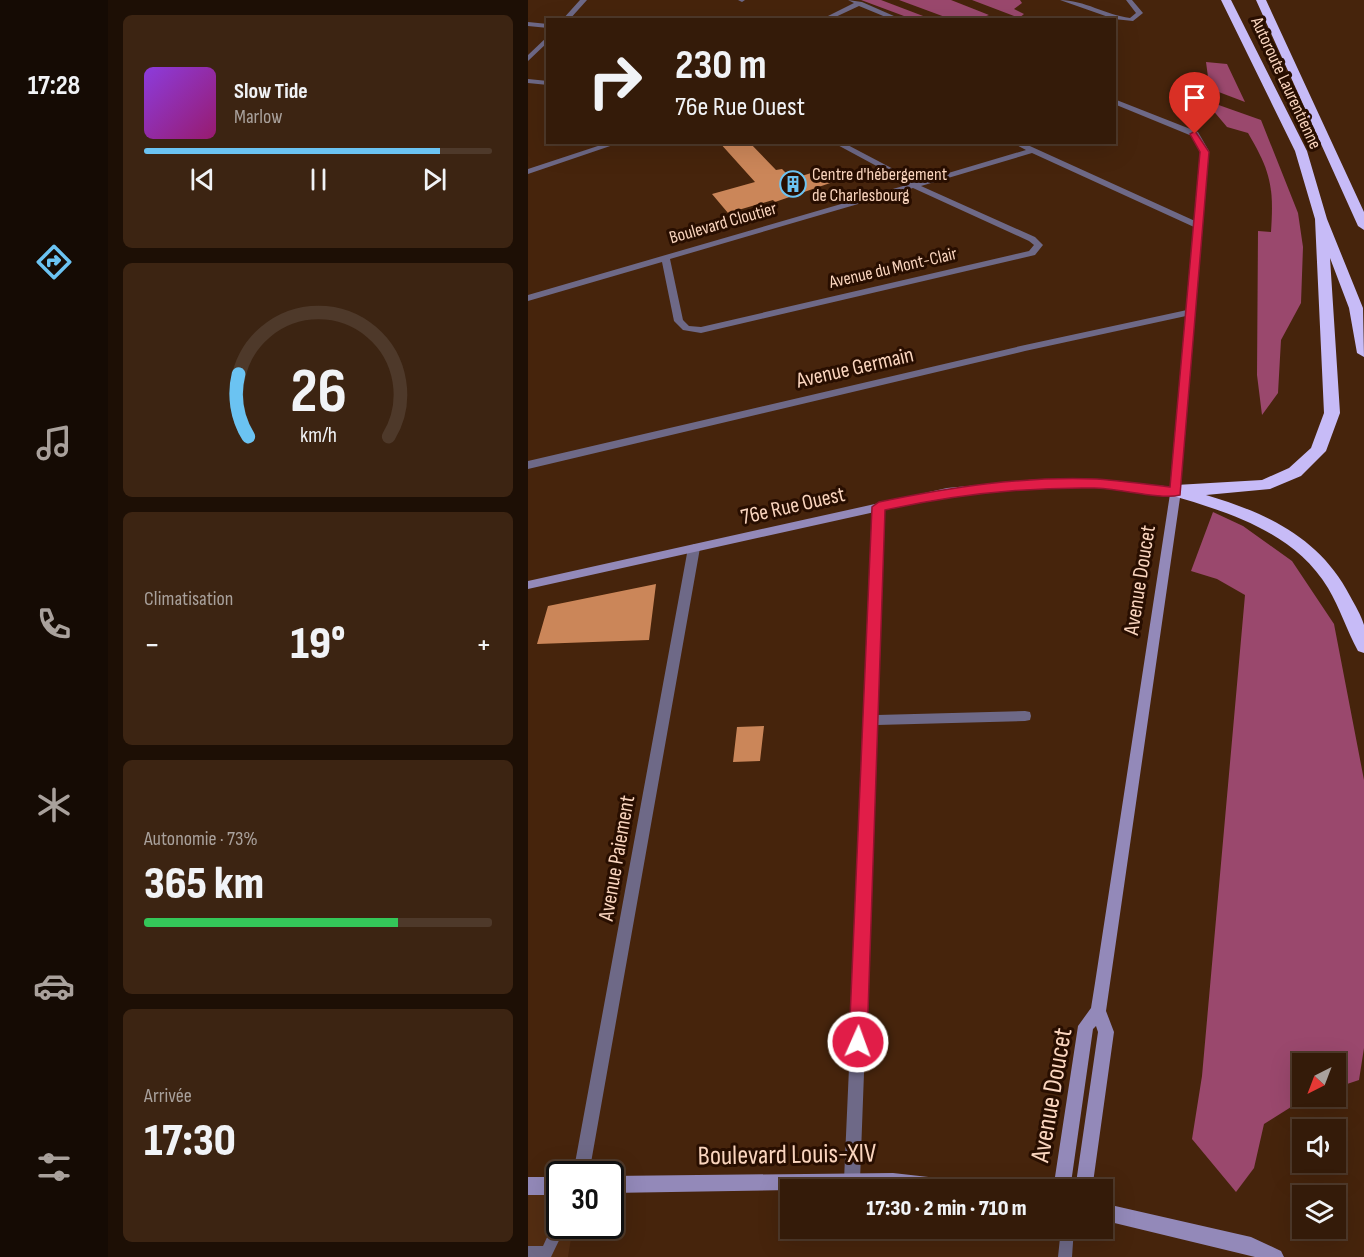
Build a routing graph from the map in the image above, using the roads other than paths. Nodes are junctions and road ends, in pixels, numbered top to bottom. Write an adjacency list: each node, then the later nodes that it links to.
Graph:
1 (584, 0): 8 (street)
2 (851, 0): 7 (street)
3 (1063, 0): 4 (street)
4 (1129, 0)
5 (1226, 0): 24 (highway, Autoroute Laurentienne)
6 (1261, 0): 26 (highway, Autoroute Laurentienne)
7 (860, 3): 9 (street); 10 (street)
8 (567, 18)
9 (827, 18)
10 (895, 18)
11 (528, 24): 12 (street)
12 (546, 26)
13 (546, 40): 14 (street)
14 (528, 59)
15 (528, 81): 16 (street)
16 (546, 83)
17 (1116, 102): 25 (street, Avenue Doucet)
18 (613, 144): 22 (street)
19 (839, 144): 23 (street, Avenue du Mont-Clair)
20 (1018, 144): 21 (street)
21 (1032, 151): 23 (street, Boulevard Cloutier); 25 (street)
22 (528, 172)
23 (914, 184): 27 (street, Boulevard Cloutier); 27 (street, Avenue du Mont-Clair)
24 (1321, 219): 30 (highway, Autoroute Laurentienne); 32 (highway)
25 (1198, 226): 29 (street, Avenue Doucet)
26 (1364, 226)
27 (664, 257): 28 (street, Boulevard Cloutier)
28 (528, 298)
29 (1191, 312): 31 (street, Avenue Germain); 32 (street, Avenue Doucet)
30 (1364, 353)
31 (528, 465)
32 (1176, 492): 33 (street, 76e Rue Ouest); 36 (highway); 39 (street, Avenue Doucet)
33 (879, 507): 34 (street, 76e Rue Ouest); 38 (street)
34 (694, 548): 35 (street, 76e Rue Ouest); 40 (street, Avenue Paiement)
35 (528, 585)
36 (1364, 646)
37 (1025, 716): 38 (street)
38 (872, 720): 41 (street)
39 (1098, 1011): 42 (street, Avenue Doucet); 43 (street, Avenue Doucet)
40 (583, 1161)
41 (852, 1179)
42 (1063, 1179)
43 (1085, 1179)
44 (780, 1181): 45 (street, Boulevard Louis-XIV)
45 (624, 1185)
46 (528, 1186): 47 (street)
47 (546, 1186)
48 (1113, 1214): 54 (street)
49 (553, 1239): 52 (lane)
50 (1067, 1239): 53 (lane)
51 (528, 1253): 52 (lane)
52 (545, 1255)
53 (1065, 1257)
54 (1275, 1257)

